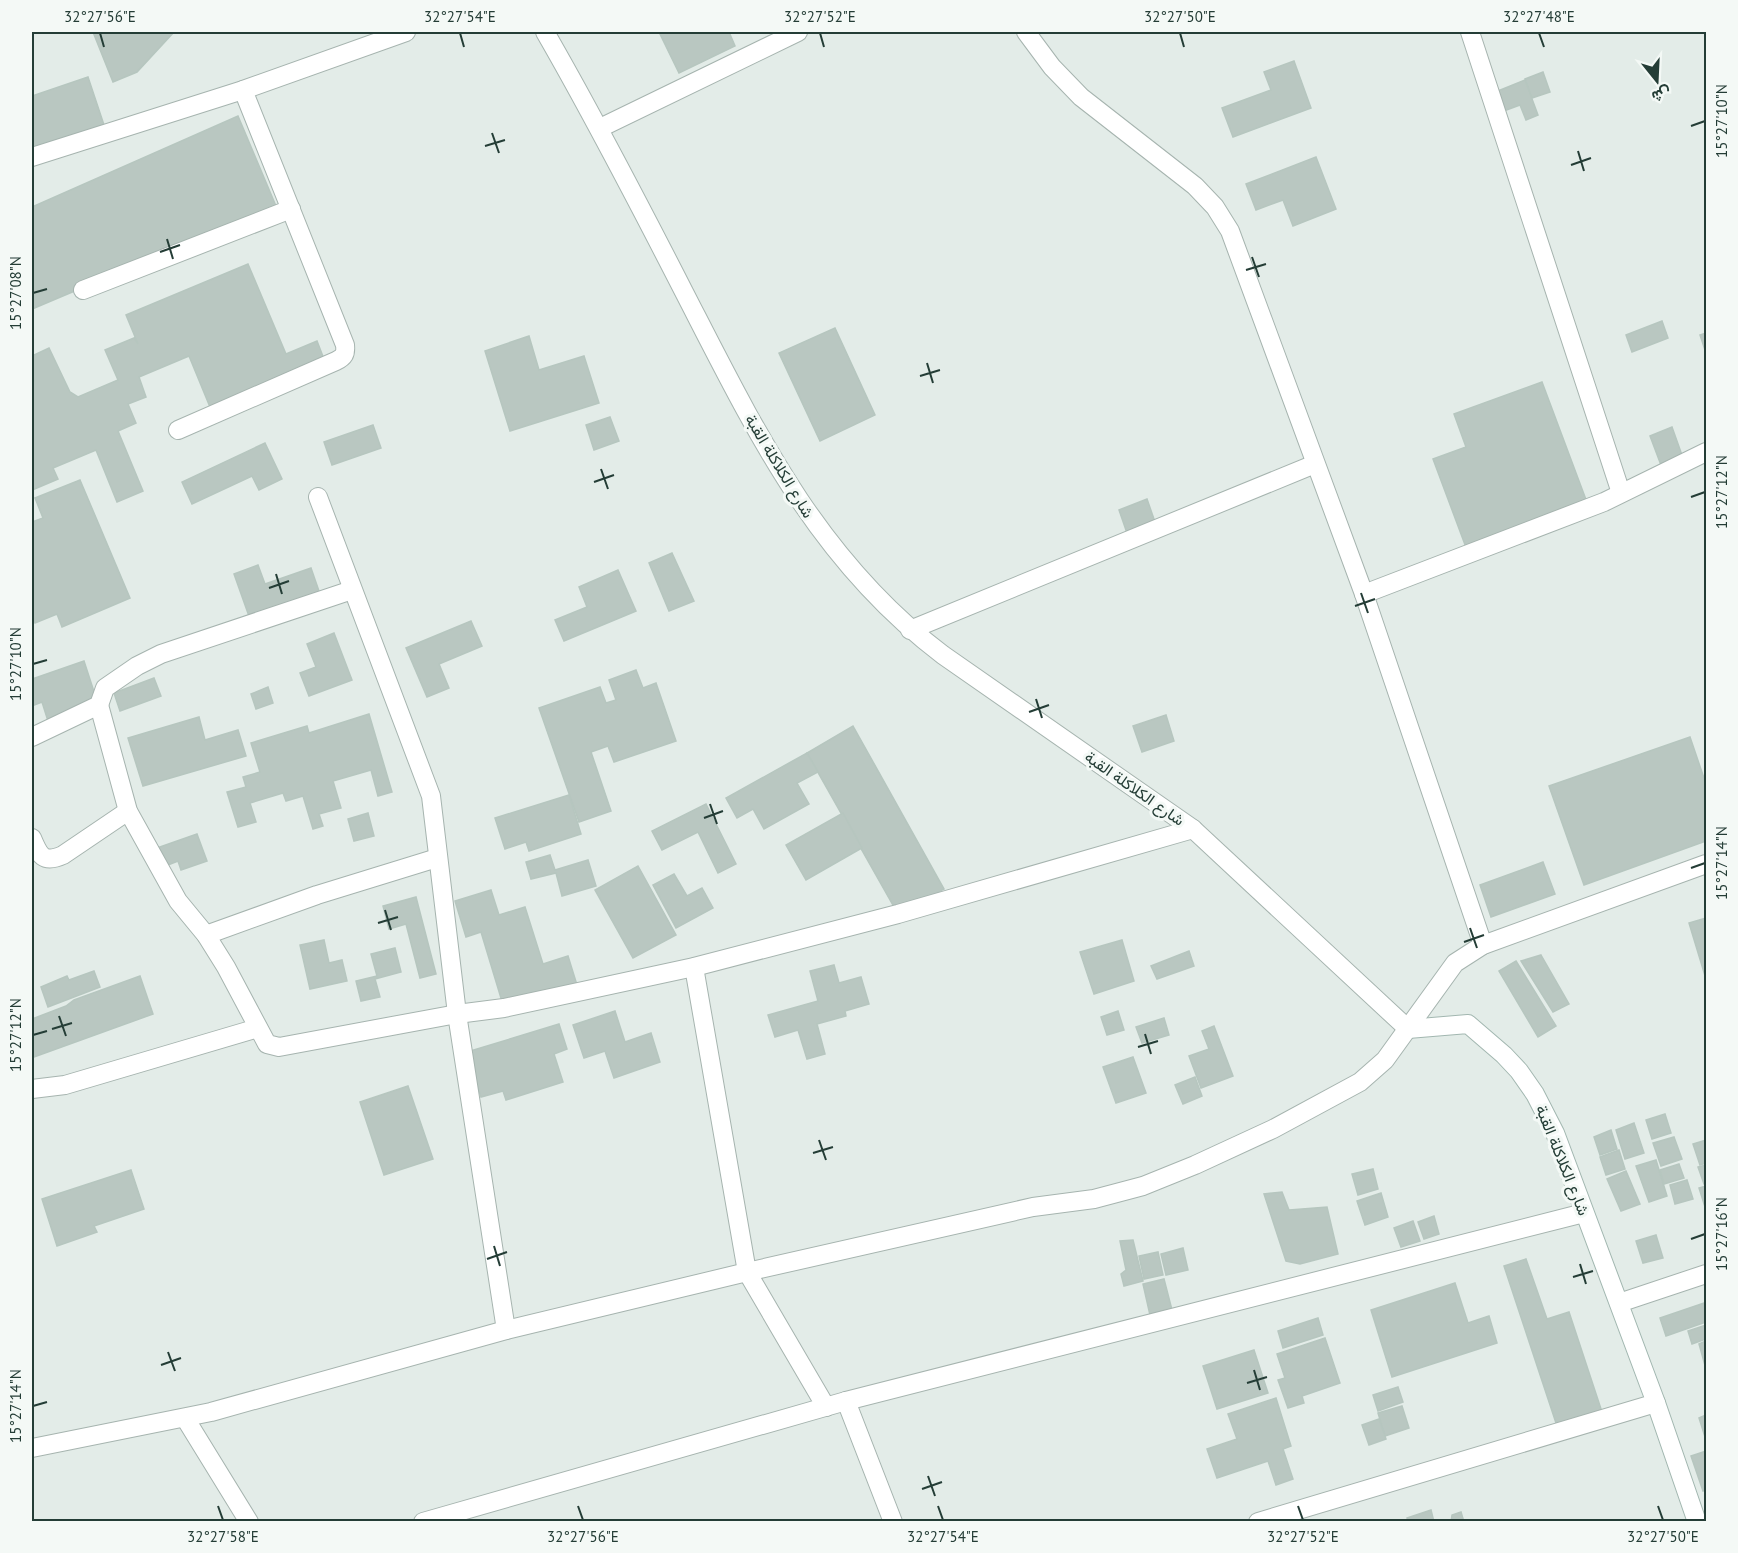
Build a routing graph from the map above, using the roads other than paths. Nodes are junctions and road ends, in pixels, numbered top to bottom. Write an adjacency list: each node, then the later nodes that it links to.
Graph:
1 (406, 32): 6 (street)
2 (545, 32): 7 (street, شارع الكلاكلة القبة)
3 (798, 32): 7 (street)
4 (1026, 32): 13 (street)
5 (1470, 32): 14 (street)
6 (243, 90): 8 (street); 9 (street)
7 (600, 128): 18 (street, شارع الكلاكلة القبة)
8 (32, 157)
9 (291, 209): 10 (street); 11 (street)
10 (83, 290)
11 (178, 430)
12 (1707, 452): 14 (street)
13 (1316, 464): 17 (street); 18 (street)
14 (1621, 493): 17 (street)
15 (318, 497): 16 (street)
16 (352, 590): 19 (street); 24 (street)
17 (1364, 594): 27 (street)
18 (910, 630): 22 (street, شارع الكلاكلة القبة)
19 (99, 705): 20 (street); 21 (street)
20 (32, 737)
21 (128, 811): 23 (street); 26 (street)
22 (1193, 829): 28 (street); 31 (street, شارع الكلاكلة القبة)
23 (32, 838)
24 (437, 858): 26 (street); 29 (street)
25 (1707, 864): 27 (street)
26 (207, 935): 30 (street)
27 (1483, 945): 31 (street)
28 (694, 967): 29 (street); 34 (street)
29 (457, 1014): 30 (street); 37 (street)
30 (258, 1028): 32 (street)
31 (1408, 1029): 33 (street, شارع الكلاكلة القبة); 34 (street)
32 (32, 1089)
33 (1584, 1213): 36 (street, شارع الكلاكلة القبة); 38 (street)
34 (747, 1272): 37 (street); 40 (street)
35 (1707, 1274): 36 (street)
36 (1619, 1303): 39 (street, شارع الكلاكلة القبة)
37 (506, 1330): 41 (street)
38 (846, 1401): 40 (street); 45 (street)
39 (1656, 1403): 46 (street); 47 (street, شارع الكلاكلة القبة)
40 (826, 1407): 44 (street)
41 (185, 1418): 42 (street); 43 (street)
42 (32, 1448)
43 (249, 1521)
44 (423, 1521)
45 (893, 1521)
46 (1258, 1521)
47 (1697, 1521)

